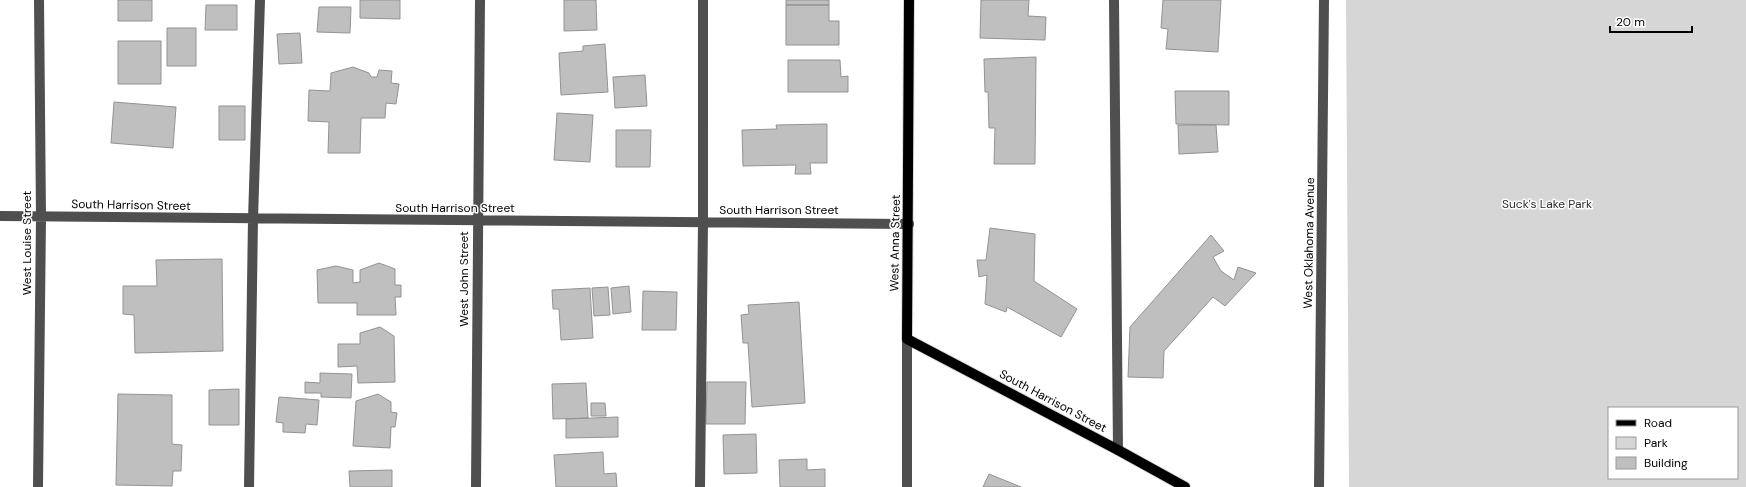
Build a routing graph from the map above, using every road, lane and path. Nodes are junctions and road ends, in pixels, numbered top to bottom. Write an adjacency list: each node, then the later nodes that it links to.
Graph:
1 (39, 0): 9 (street, West Louise Street)
2 (260, 0): 10 (street)
3 (480, 0): 11 (street, West John Street)
4 (703, 0): 12 (street)
5 (909, 0): 13 (main road, West Anna Street)
6 (1114, 0): 15 (street)
7 (1324, 0): 22 (street, West Oklahoma Avenue)
8 (0, 216): 9 (street, South Harrison Street)
9 (41, 217): 10 (street, South Harrison Street); 16 (street, West Louise Street)
10 (253, 219): 11 (street, South Harrison Street); 17 (street)
11 (478, 221): 12 (street, South Harrison Street); 18 (street, West John Street)
12 (703, 223): 13 (street, South Harrison Street); 19 (street)
13 (909, 224): 14 (main road, West Anna Street)
14 (907, 339): 15 (main road, South Harrison Street); 20 (street, West Anna Street)
15 (1118, 450): 21 (main road, South Harrison Street)
16 (38, 487)
17 (249, 487)
18 (476, 487)
19 (700, 487)
20 (907, 487)
21 (1185, 487)
22 (1319, 487)

